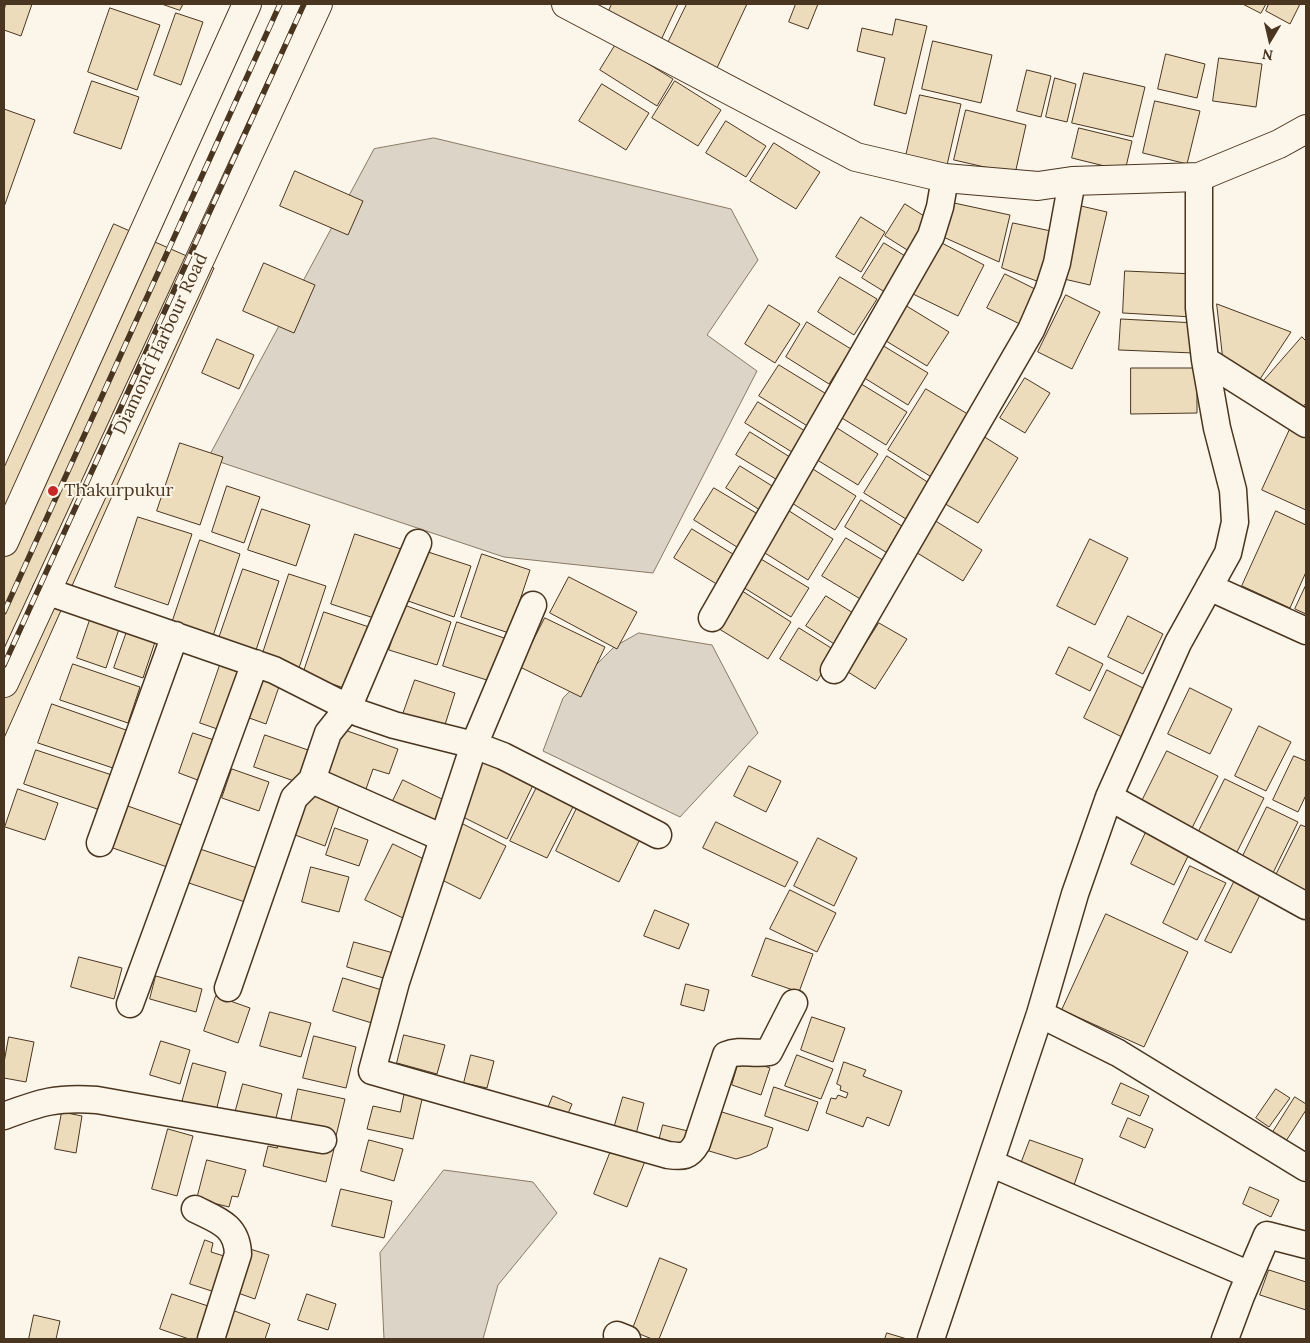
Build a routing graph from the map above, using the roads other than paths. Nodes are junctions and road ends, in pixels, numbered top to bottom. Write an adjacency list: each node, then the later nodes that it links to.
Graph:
1 (247, 4): 10 (main road)
2 (318, 4): 13 (main road, Diamond Harbour Road)
3 (566, 4): 6 (main road)
4 (1306, 129): 5 (main road)
5 (1199, 177): 7 (main road); 8 (street)
6 (945, 178): 7 (main road); 15 (street)
7 (1072, 181): 19 (street)
8 (1205, 360): 9 (street); 12 (street)
9 (1306, 424)
10 (4, 542)
11 (418, 543): 21 (street)
12 (1209, 586): 16 (street); 24 (street)
13 (46, 590): 17 (street); 20 (main road, Diamond Harbour Road)
14 (533, 605): 22 (street)
15 (712, 618)
16 (1306, 631)
17 (176, 635): 18 (street); 27 (street)
18 (255, 663): 21 (street); 31 (street)
19 (834, 670)
20 (4, 683)
21 (348, 708): 22 (street); 23 (street)
22 (474, 745): 25 (street); 26 (street)
23 (312, 780): 26 (street); 29 (street)
24 (1110, 797): 28 (street); 32 (street)
25 (658, 835)
26 (442, 838): 30 (street)
27 (100, 843)
28 (1306, 906)
29 (228, 988)
30 (794, 1003)
31 (130, 1004)
32 (1040, 1014): 35 (street); 36 (street)
33 (4, 1116): 34 (street)
34 (323, 1140)
35 (990, 1163): 39 (street); 41 (street)
36 (1306, 1168)
37 (195, 1209): 40 (street)
38 (1306, 1245): 39 (street)
39 (1250, 1275): 42 (street)
40 (211, 1339)
41 (931, 1339)
42 (1226, 1339)

